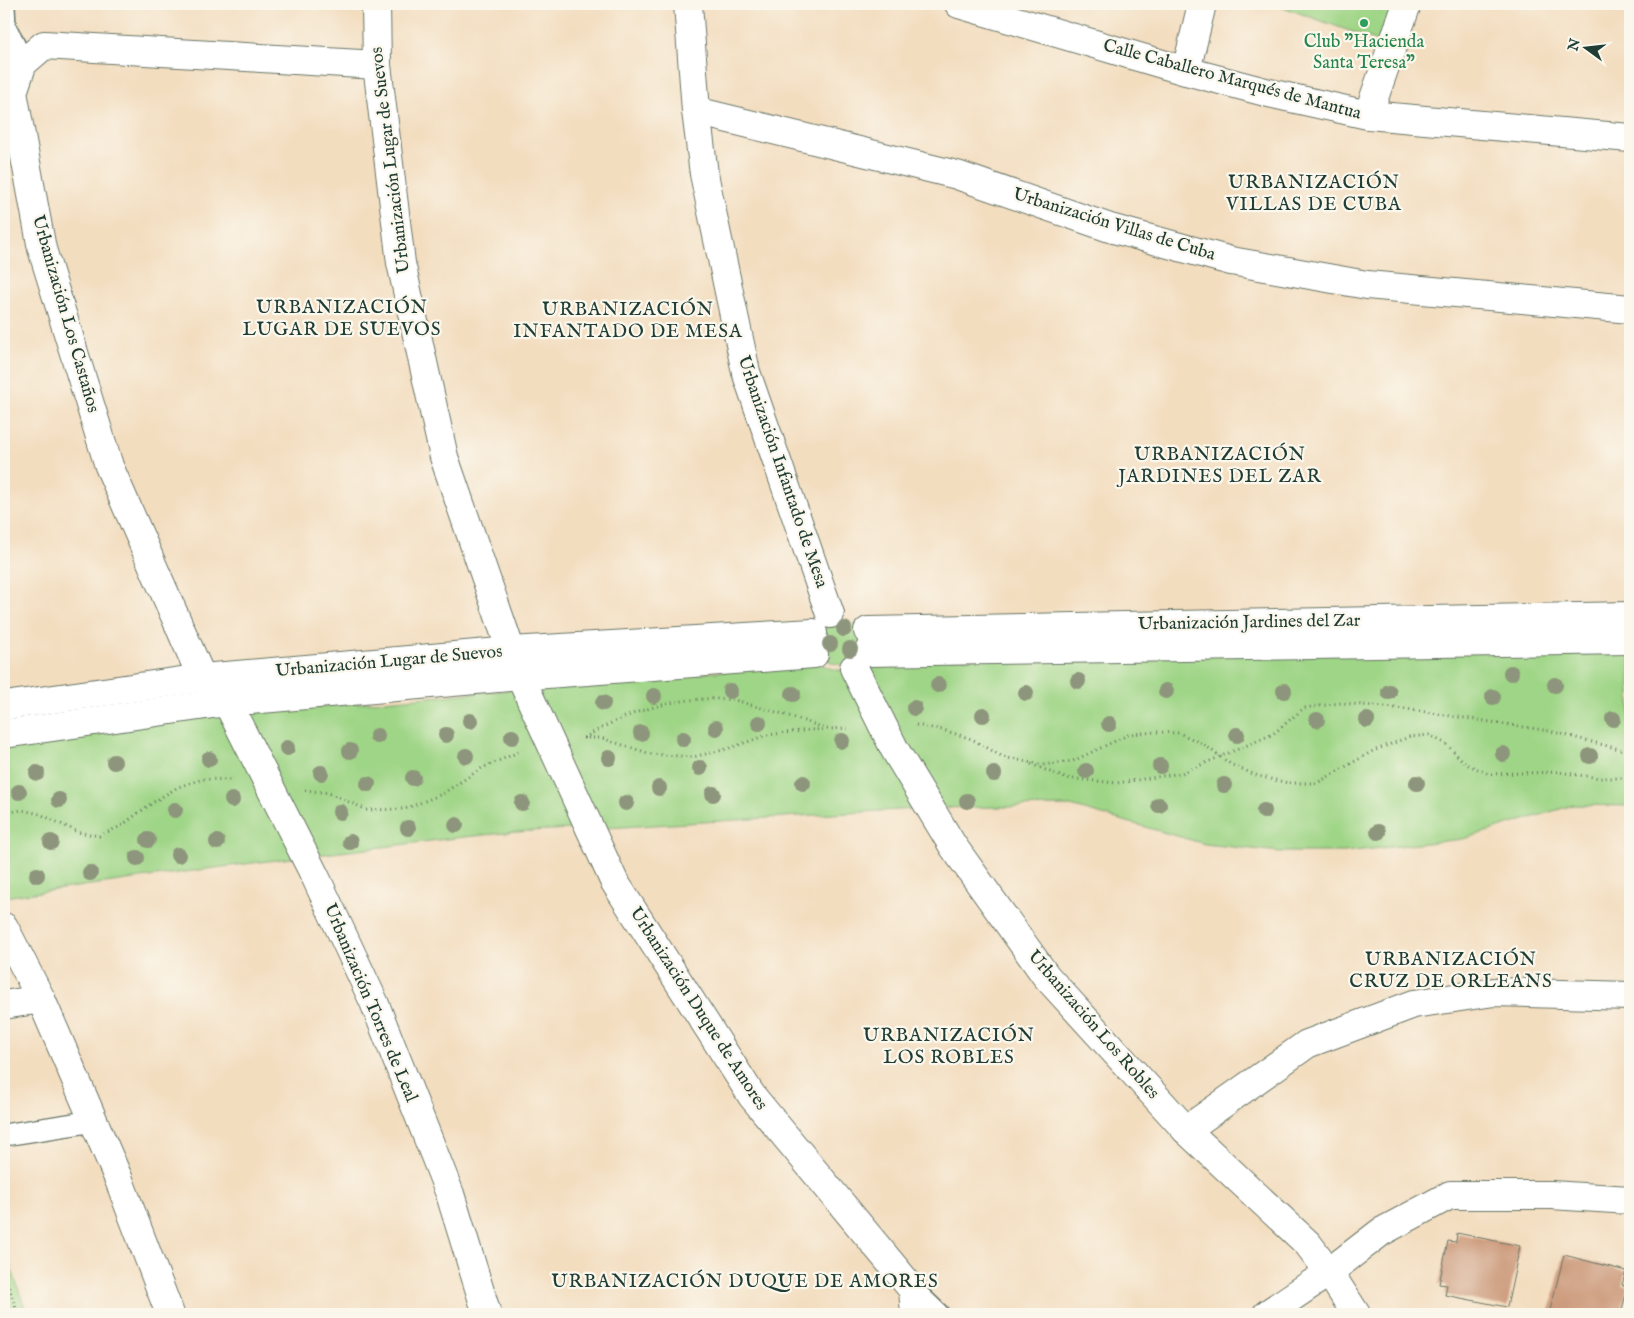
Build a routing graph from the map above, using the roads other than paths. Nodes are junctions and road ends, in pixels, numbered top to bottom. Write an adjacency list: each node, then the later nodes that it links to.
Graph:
1 (376, 4): 8 (street, Urbanización Lugar de Suevos)
2 (688, 4): 10 (street, Urbanización Infantado de Mesa)
3 (959, 4): 9 (street, Calle Caballero Marqués de Mantua)
4 (1202, 4): 9 (street)
5 (1407, 4): 11 (street)
6 (4, 7): 7 (street)
7 (23, 63): 8 (street); 20 (street, Urbanización Los Castaños)
8 (376, 65): 18 (street, Urbanización Lugar de Suevos)
9 (1186, 71): 11 (street, Calle Caballero Marqués de Mantua)
10 (696, 111): 13 (street, Urbanización Villas de Cuba); 15 (street, Urbanización Infantado de Mesa)
11 (1368, 115): 12 (street, Calle Caballero Marqués de Mantua)
12 (1629, 134)
13 (1630, 309)
14 (1630, 616): 17 (street, Urbanización Jardines del Zar)
15 (819, 634): 17 (street); 17 (street); 18 (street); 19 (street)
16 (1630, 640): 17 (street, Urbanización Jardines del Zar)
17 (863, 650): 29 (street, Urbanización Los Robles)
18 (511, 651): 20 (street, Urbanización Lugar de Suevos)
19 (520, 676): 21 (street, Urbanización Lugar de Suevos); 33 (street, Urbanización Duque de Amores)
20 (202, 678): 22 (street)
21 (226, 702): 23 (street); 35 (street, Urbanización Torres de Leal)
22 (4, 706)
23 (4, 734)
24 (4, 927): 26 (street)
25 (1630, 996): 29 (street)
26 (41, 999): 27 (street); 28 (street)
27 (4, 1006)
28 (94, 1121): 30 (street); 34 (street)
29 (1186, 1130): 32 (street, Urbanización Los Robles)
30 (4, 1135)
31 (1630, 1200): 32 (street)
32 (1329, 1272): 37 (street); 38 (street, Urbanización Los Robles)
33 (914, 1302): 36 (street)
34 (170, 1314)
35 (487, 1314)
36 (938, 1314)
37 (1267, 1314)
38 (1356, 1314)

